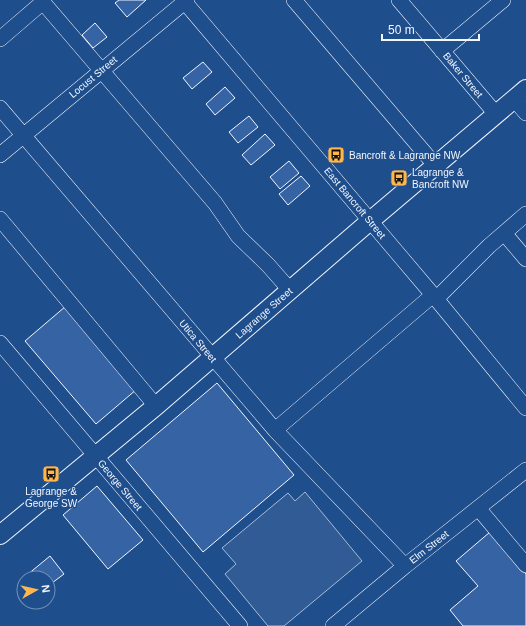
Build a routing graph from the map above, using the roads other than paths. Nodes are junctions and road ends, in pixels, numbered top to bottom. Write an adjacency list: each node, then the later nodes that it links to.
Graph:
1 (294, 0): 15 (street)
2 (399, 0): 7 (street, Baker Street)
3 (503, 0): 7 (street)
4 (42, 1): 6 (street); 8 (street)
5 (185, 1): 8 (street, Locust Street); 18 (street, East Bancroft Street)
6 (0, 39)
7 (442, 51): 12 (street, Baker Street)
8 (102, 70): 13 (street, Locust Street); 21 (street)
9 (520, 94): 11 (street); 12 (main road, Lagrange Street)
10 (0, 108): 13 (street, Utica Street)
11 (526, 113)
12 (496, 114): 15 (main road, Lagrange Street)
13 (23, 135): 14 (street, Locust Street); 24 (street, Utica Street)
14 (0, 155)
15 (435, 165): 18 (main road, Lagrange Street)
16 (526, 214): 19 (street)
17 (0, 219): 25 (street)
18 (370, 221): 21 (main road, Lagrange Street); 22 (street, East Bancroft Street)
19 (504, 233): 20 (street); 22 (street)
20 (526, 259)
21 (290, 290): 24 (main road, Lagrange Street)
22 (434, 297): 26 (street, East Bancroft Street); 27 (street)
23 (0, 343): 28 (street, George Street)
24 (212, 357): 25 (main road, Lagrange Street); 27 (street, Utica Street)
25 (156, 406): 28 (main road, Lagrange Street)
26 (526, 408)
27 (274, 430): 33 (street, Utica Street)
28 (95, 455): 31 (main road, Lagrange Street); 34 (street, George Street)
29 (526, 470): 30 (street, Elm Street)
30 (478, 508): 32 (street); 33 (street, Elm Street)
31 (0, 535)
32 (526, 565)
33 (405, 566): 35 (street, Elm Street)
34 (240, 626)
35 (333, 626)

